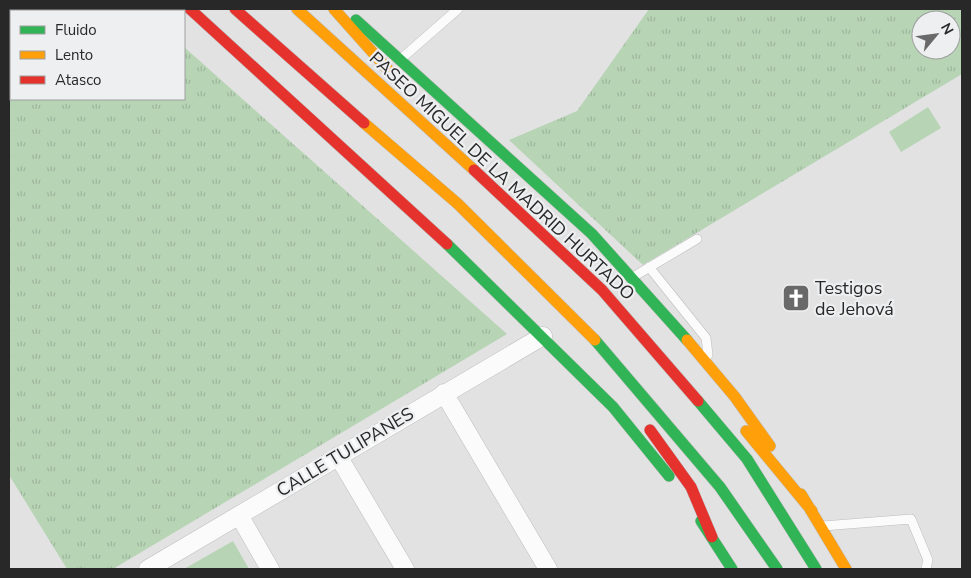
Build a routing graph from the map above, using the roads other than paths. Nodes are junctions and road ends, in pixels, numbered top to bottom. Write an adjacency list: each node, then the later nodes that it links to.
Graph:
1 (190, 9): 13 (main road)
2 (297, 9): 8 (main road, PASEO MIGUEL DE LA MADRID HURTADO)
3 (334, 9): 8 (main road)
4 (342, 9): 7 (main road)
5 (458, 9): 7 (lane)
6 (230, 11): 12 (main road)
7 (401, 59): 11 (main road)
8 (440, 138): 15 (main road, PASEO MIGUEL DE LA MADRID HURTADO)
9 (697, 239): 10 (lane)
10 (649, 267): 11 (lane); 16 (lane)
11 (633, 277): 16 (main road)
12 (534, 282): 14 (main road); 31 (main road)
13 (543, 336): 18 (street, CALLE TULIPANES); 25 (main road)
14 (580, 342)
15 (654, 350): 17 (main road); 32 (main road, PASEO MIGUEL DE LA MADRID HURTADO)
16 (708, 365): 22 (main road)
17 (703, 388)
18 (444, 393): 21 (street, CALLE TULIPANES); 29 (street)
19 (736, 421): 22 (main road)
20 (644, 422): 25 (main road)
21 (338, 456): 23 (street, CALLE TULIPANES); 28 (street)
22 (812, 511): 24 (main road)
23 (239, 515): 26 (street, CALLE TULIPANES); 27 (street)
24 (820, 526): 33 (main road); 34 (lane)
25 (712, 537): 30 (main road)
26 (148, 569)
27 (270, 569)
28 (405, 569)
29 (548, 569)
30 (732, 569)
31 (777, 569)
32 (816, 569)
33 (846, 569)
34 (926, 569)

